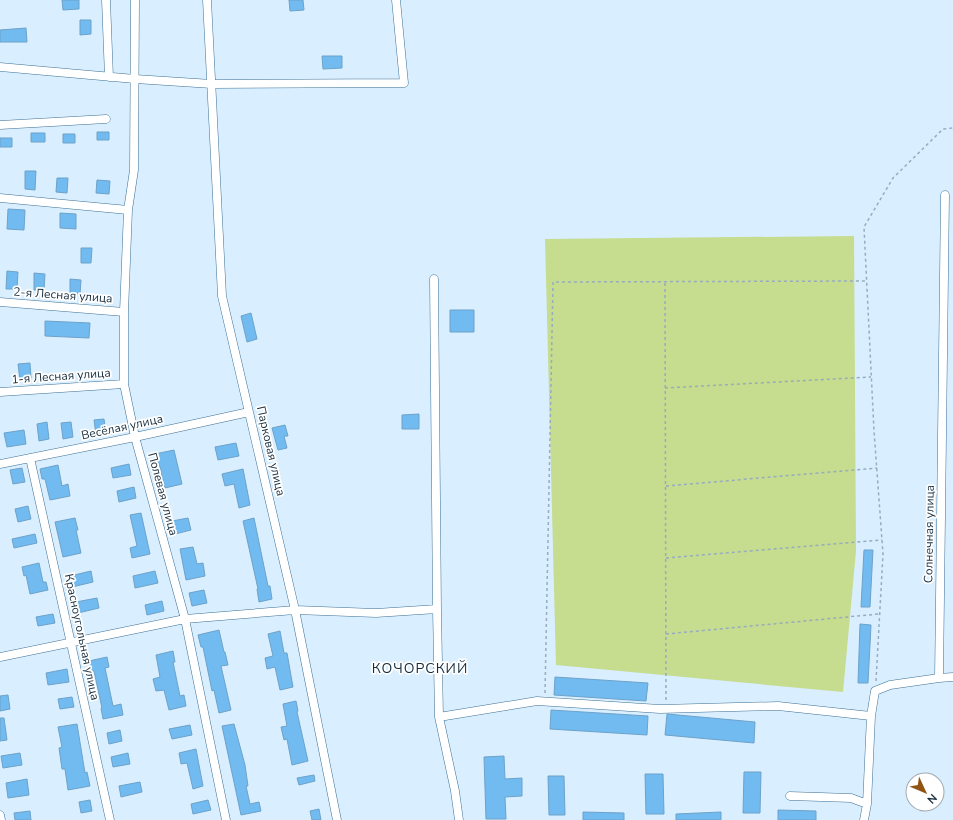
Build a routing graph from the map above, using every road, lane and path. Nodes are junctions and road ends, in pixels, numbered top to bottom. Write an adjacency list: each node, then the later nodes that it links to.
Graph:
1 (106, 0): 6 (street)
2 (136, 0): 7 (street, Полевая улица)
3 (207, 0): 8 (street, Парковая улица)
4 (396, 0): 8 (street)
5 (0, 67): 6 (street)
6 (109, 77): 7 (street)
7 (135, 79): 8 (street); 14 (street, Полевая улица)
8 (212, 84): 24 (street, Парковая улица)
9 (106, 119): 10 (street)
10 (0, 126)
11 (953, 128): 16 (path)
12 (946, 195): 40 (street, Солнечная улица)
13 (0, 198): 14 (street)
14 (128, 210): 19 (street, Полевая улица)
15 (434, 279): 32 (street)
16 (866, 281): 17 (path); 20 (path)
17 (665, 282): 22 (path); 42 (path)
18 (0, 302): 19 (street, 2-я Лесная улица)
19 (124, 312): 21 (street, Полевая улица)
20 (871, 377): 22 (path); 28 (path)
21 (124, 384): 23 (street, 1-я Лесная улица); 25 (street, Полевая улица)
22 (665, 388): 29 (path)
23 (0, 392)
24 (249, 412): 25 (street, Весёлая улица); 33 (street, Парковая улица)
25 (135, 437): 26 (street, Весёлая улица); 35 (street, Полевая улица)
26 (30, 458): 27 (street, Весёлая улица); 37 (street, Красноугольная улица)
27 (0, 464)
28 (877, 468): 29 (path); 30 (path)
29 (666, 486): 31 (path)
30 (882, 540): 31 (path); 34 (path)
31 (666, 558): 36 (path)
32 (437, 609): 33 (street); 45 (street)
33 (295, 610): 35 (street); 52 (street, Парковая улица)
34 (880, 614): 36 (path); 41 (path)
35 (185, 619): 37 (street); 51 (street, Полевая улица)
36 (666, 634): 43 (path)
37 (72, 642): 38 (street); 50 (street, Красноугольная улица)
38 (0, 658)
39 (953, 677): 40 (street)
40 (938, 678): 41 (street)
41 (875, 691): 44 (street)
42 (545, 701): 43 (street); 45 (street)
43 (666, 709): 44 (street)
44 (871, 716): 47 (street)
45 (439, 718): 53 (street)
46 (790, 796): 47 (street)
47 (867, 804): 54 (street)
48 (0, 815): 49 (street)
49 (1, 820)
50 (110, 820)
51 (226, 820)
52 (337, 820)
53 (458, 820)
54 (864, 820)

